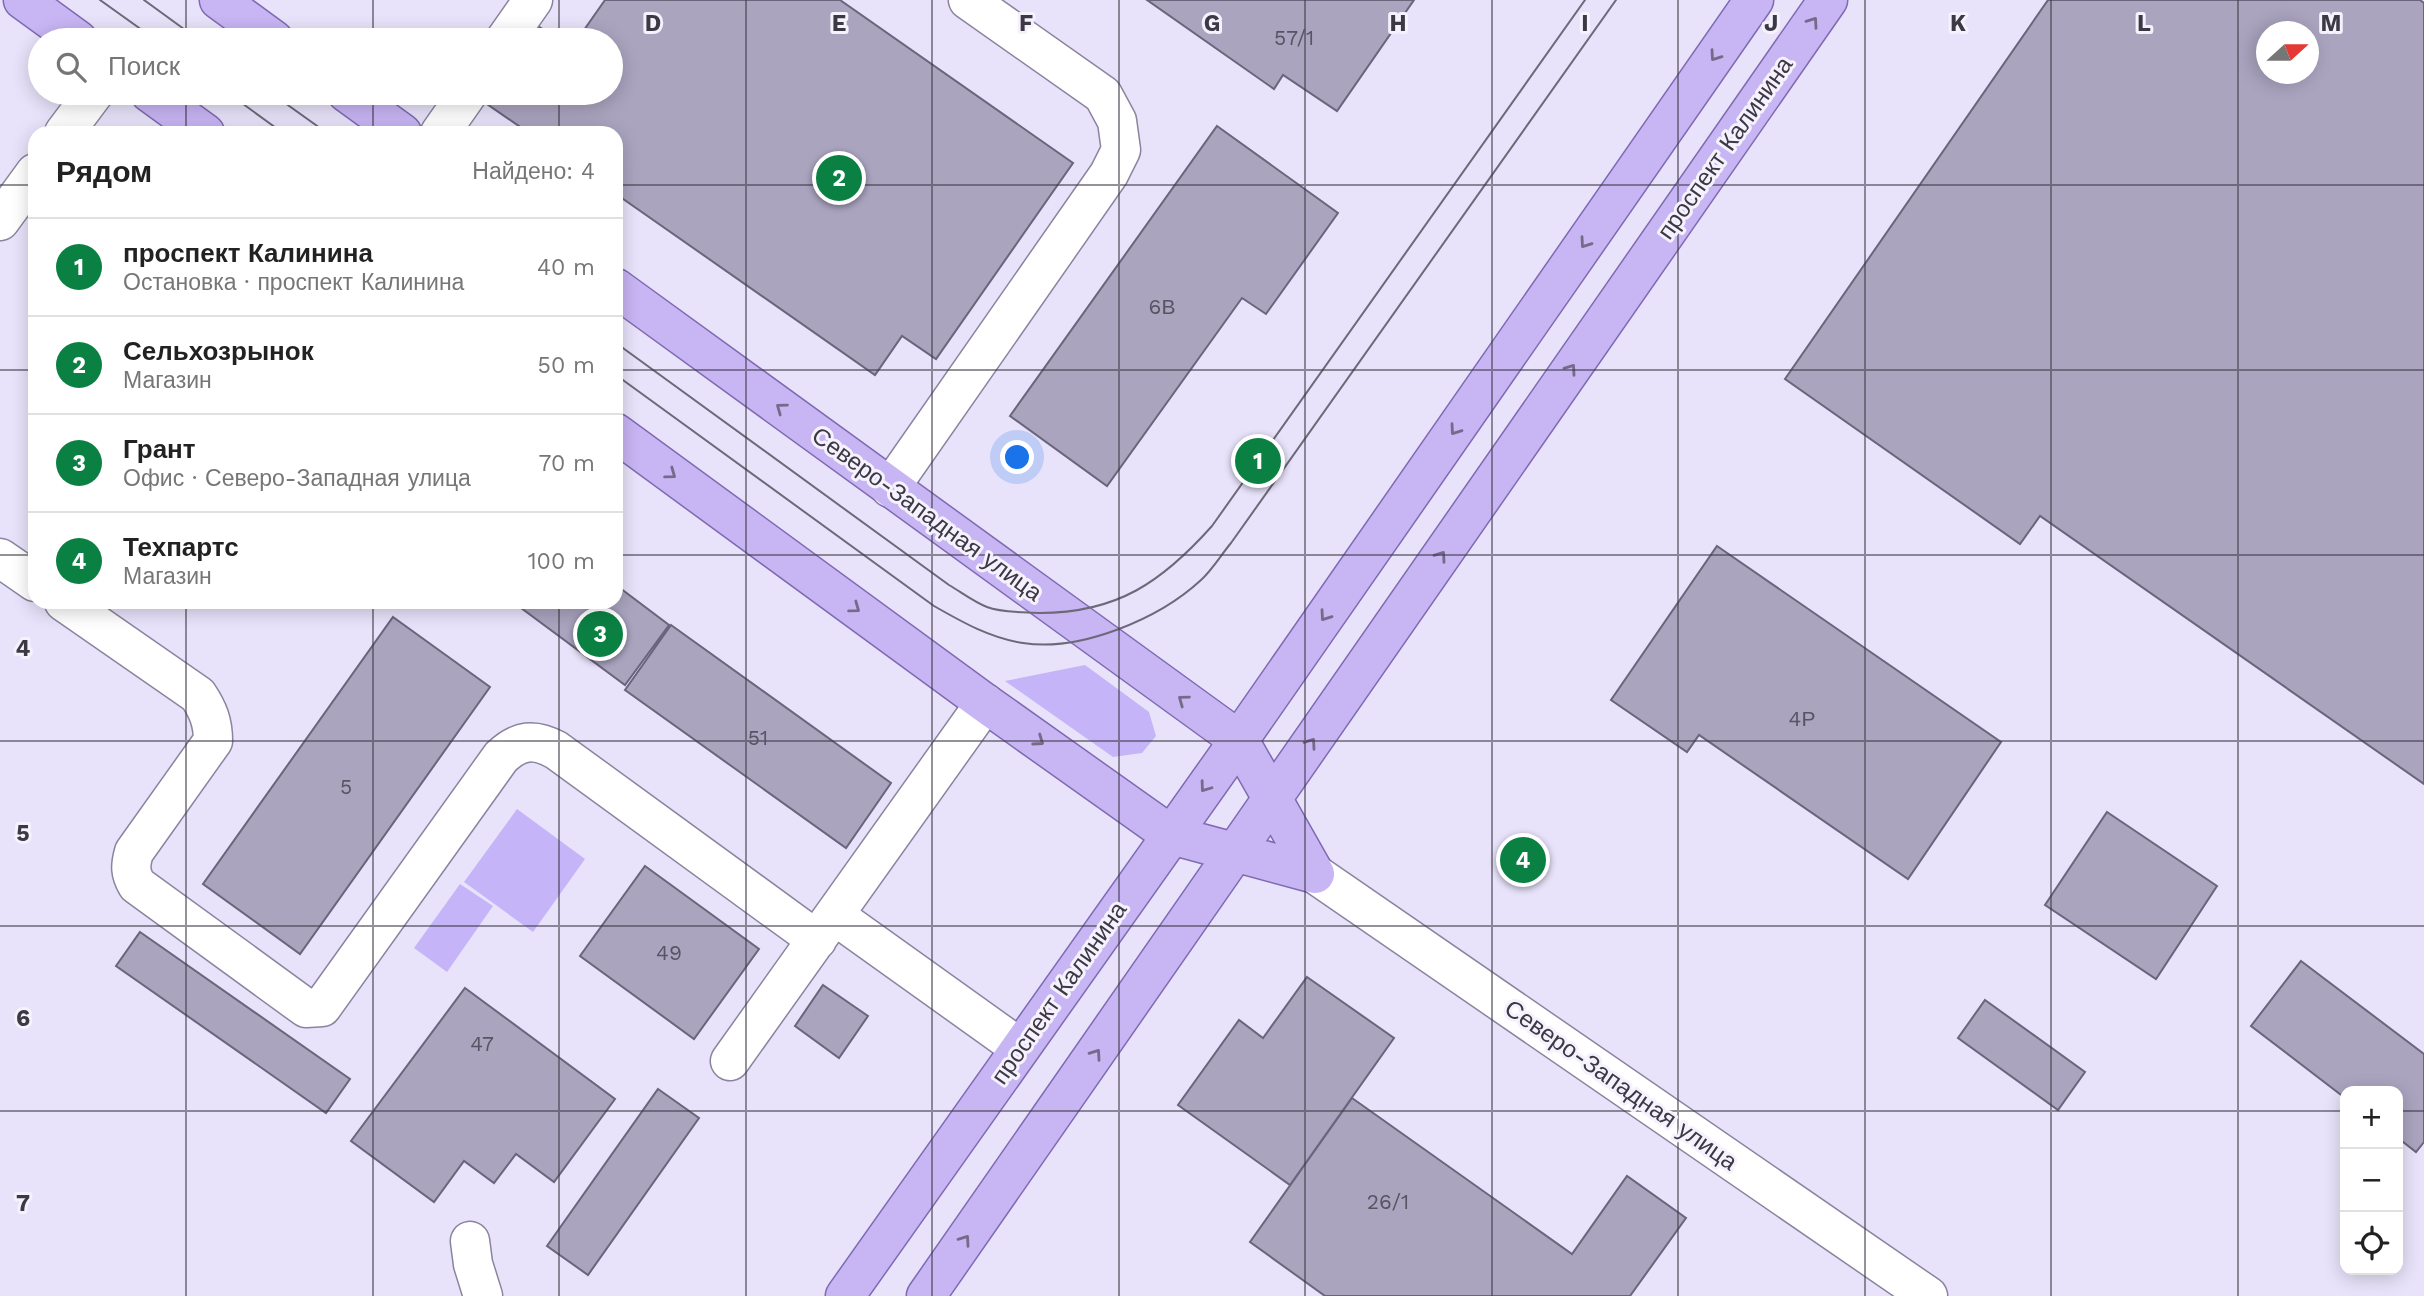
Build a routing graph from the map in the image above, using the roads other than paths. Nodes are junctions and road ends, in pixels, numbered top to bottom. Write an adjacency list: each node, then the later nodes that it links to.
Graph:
1 (23, 0): 7 (main road)
2 (219, 0): 8 (main road)
3 (533, 0): 9 (street)
4 (968, 0): 22 (street)
5 (1754, 0): 27 (main road, проспект Калинина, one-way to 27)
6 (1828, 0): 28 (main road, проспект Калинина, one-way to 6)
7 (62, 28)
8 (258, 28)
9 (513, 28)
10 (85, 105): 14 (street)
11 (166, 105): 15 (main road)
12 (364, 105): 16 (main road)
13 (460, 105): 17 (street)
14 (69, 126)
15 (195, 126)
16 (392, 126)
17 (445, 126)
18 (28, 182): 19 (street)
19 (0, 220)
20 (623, 293): 22 (main road, Северо-Западная улица, one-way to 20)
21 (623, 438): 26 (main road, one-way to 26)
22 (890, 488): 27 (main road, Северо-Западная улица, one-way to 22)
23 (0, 558): 24 (street)
24 (28, 577)
25 (74, 609): 32 (street)
26 (985, 703): 29 (main road, one-way to 29); 32 (street)
27 (1239, 740): 28 (main road); 29 (main road, проспект Калинина, one-way to 29)
28 (1273, 799): 30 (main road, проспект Калинина); 31 (main road)
29 (1171, 835): 30 (main road); 33 (main road, проспект Калинина)
30 (1236, 852): 31 (main road); 38 (main road, проспект Калинина, one-way to 30)
31 (1315, 874): 39 (street, Северо-Западная улица)
32 (825, 927): 33 (street); 34 (street)
33 (1020, 1048): 37 (main road, проспект Калинина)
34 (730, 1061)
35 (470, 1241): 36 (street)
36 (483, 1296)
37 (845, 1296)
38 (926, 1296)
39 (1928, 1296)

